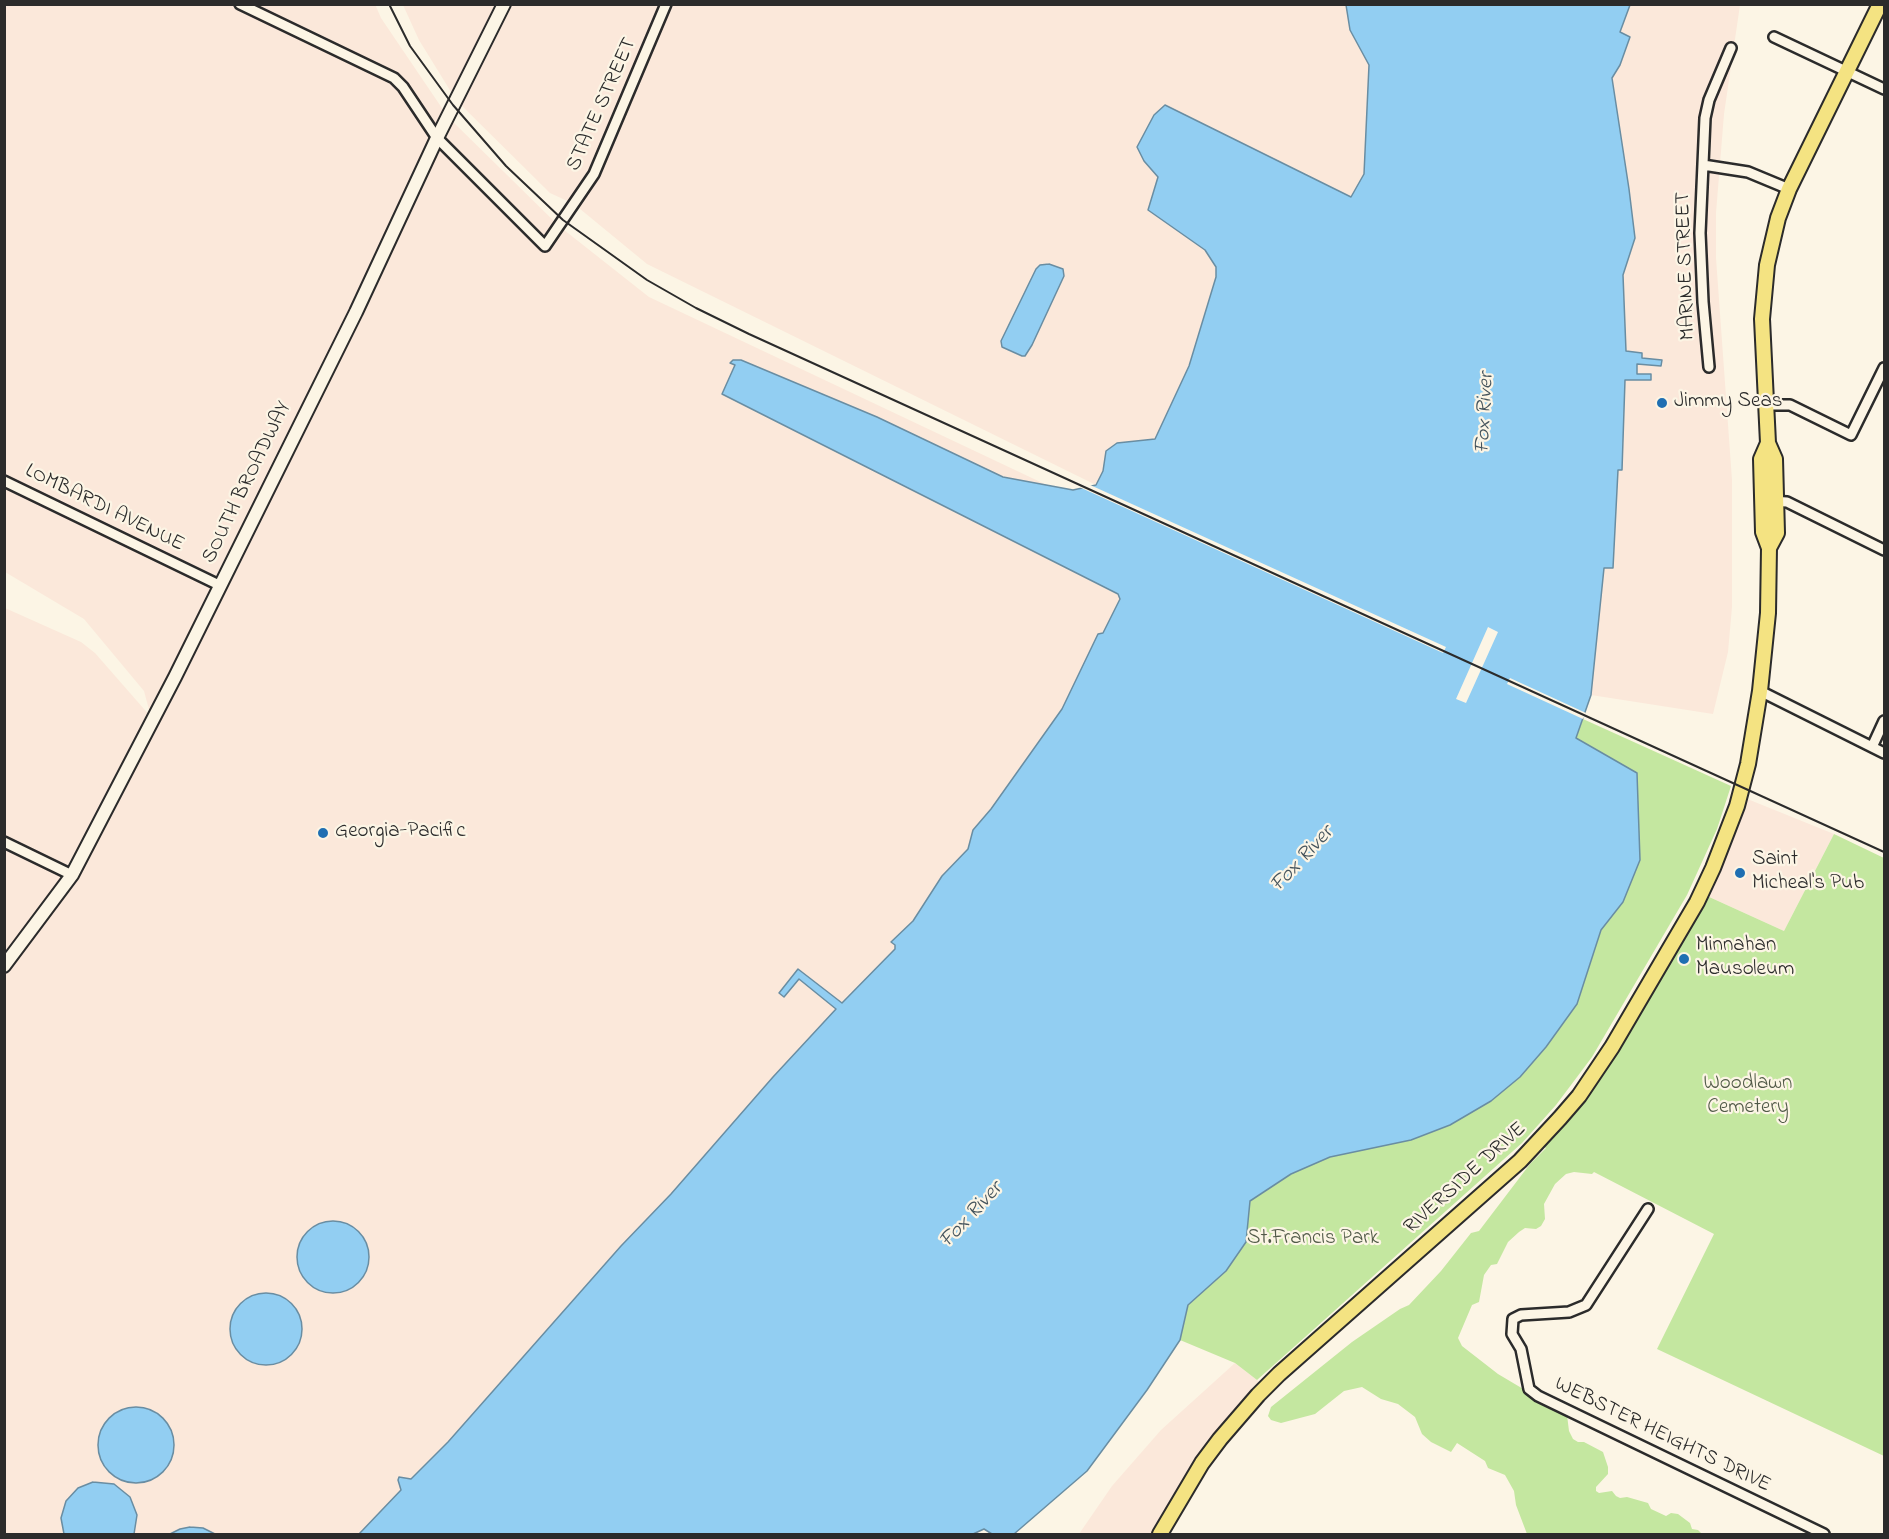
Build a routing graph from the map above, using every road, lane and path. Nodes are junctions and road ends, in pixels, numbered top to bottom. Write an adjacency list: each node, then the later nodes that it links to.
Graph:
1 (240, 4): 9 (street)
2 (504, 4): 9 (street, SOUTH BROADWAY)
3 (666, 4): 9 (street, STATE STREET)
4 (1880, 4): 7 (main road, RIVERSIDE DRIVE)
5 (1774, 37): 7 (street)
6 (1731, 48): 10 (street, MARINE STREET)
7 (1847, 71): 8 (street); 11 (main road, RIVERSIDE DRIVE)
8 (1884, 90)
9 (437, 138): 18 (street, SOUTH BROADWAY)
10 (1703, 165): 11 (street, MARINE STREET); 12 (street, MARINE STREET)
11 (1789, 189): 14 (main road, RIVERSIDE DRIVE)
12 (1709, 367)
13 (1884, 368): 14 (street)
14 (1767, 405): 16 (main road, RIVERSIDE DRIVE)
15 (4, 481): 18 (street, LOMBARDI AVENUE)
16 (1769, 501): 17 (street); 19 (main road, RIVERSIDE DRIVE)
17 (1884, 550)
18 (219, 585): 24 (street, SOUTH BROADWAY)
19 (1760, 691): 21 (street); 27 (main road, RIVERSIDE DRIVE)
20 (1884, 721): 21 (street)
21 (1872, 747): 22 (street)
22 (1884, 753)
23 (4, 842): 24 (street)
24 (72, 875): 25 (street, SOUTH BROADWAY)
25 (4, 966)
26 (1648, 1209): 28 (street, WEBSTER HEIGHTS DRIVE)
27 (1160, 1534)
28 (1824, 1534)

